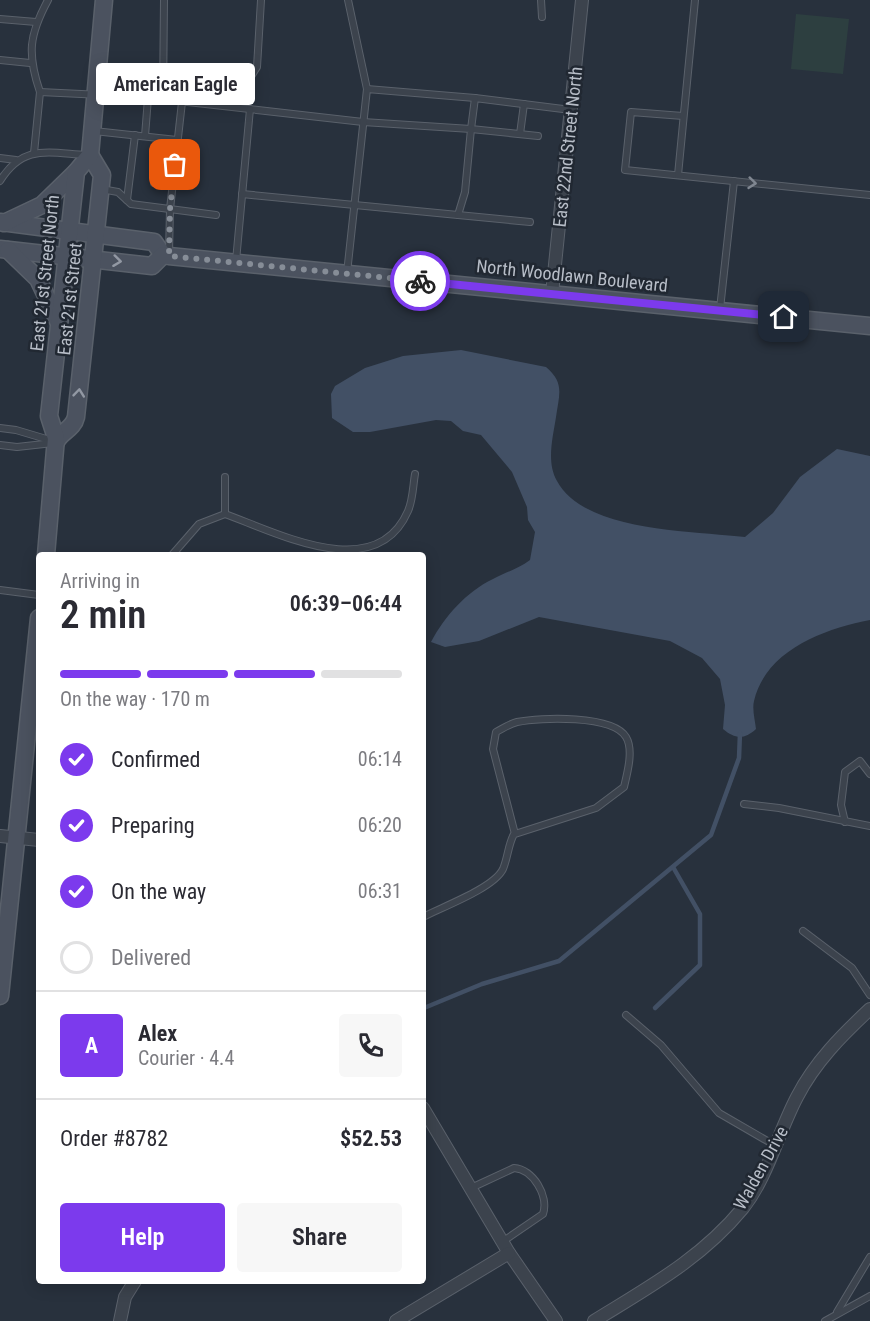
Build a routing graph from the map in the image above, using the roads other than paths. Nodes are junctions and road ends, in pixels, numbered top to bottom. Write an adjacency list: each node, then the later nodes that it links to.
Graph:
1 (48, 0): 11 (lane)
2 (104, 0): 17 (main road)
3 (164, 0): 14 (lane)
4 (261, 0): 14 (lane)
5 (348, 0): 15 (lane)
6 (542, 0): 9 (lane)
7 (582, 0): 24 (street, East 22nd Street North)
8 (695, 0): 25 (lane)
9 (542, 17)
10 (0, 19): 11 (lane)
11 (36, 22): 13 (lane)
12 (0, 60): 13 (lane)
13 (30, 63): 16 (lane)
14 (163, 69): 20 (lane)
15 (367, 89): 19 (lane); 26 (lane)
16 (40, 92): 17 (lane); 34 (lane)
17 (95, 96): 18 (lane); 28 (main road)
18 (148, 98): 20 (lane); 31 (lane)
19 (475, 98): 22 (lane); 27 (lane)
20 (163, 99): 21 (lane)
21 (182, 102): 23 (lane); 33 (lane)
22 (524, 104): 24 (lane); 29 (lane)
23 (250, 109): 26 (lane); 51 (lane)
24 (571, 110): 68 (street, East 22nd Street North)
25 (683, 116): 43 (lane); 43 (lane)
26 (363, 122): 27 (lane); 54 (lane)
27 (471, 129): 29 (lane); 57 (lane)
28 (92, 131): 30 (lane); 35 (main road)
29 (520, 134): 32 (lane)
30 (135, 135): 31 (lane); 38 (lane)
31 (145, 136): 33 (lane)
32 (538, 136)
33 (177, 140): 41 (lane)
34 (34, 153): 35 (lane); 37 (lane)
35 (90, 155): 42 (main road, East 21st Street North); 50 (main road, East 21st Street)
36 (0, 158): 37 (lane)
37 (16, 160): 44 (lane)
38 (132, 161): 39 (lane); 45 (lane)
39 (141, 162)
40 (156, 163): 41 (lane)
41 (175, 165): 49 (lane)
42 (76, 172): 59 (main road); 60 (main road, East 21st Street North)
43 (678, 175): 46 (lane)
44 (0, 180)
45 (129, 181): 47 (lane); 53 (lane)
46 (734, 181): 52 (lane, one-way to 52); 69 (lane)
47 (139, 182)
48 (154, 183): 49 (lane)
49 (173, 186): 55 (lane)
50 (101, 189): 53 (lane); 61 (main road, East 21st Street)
51 (242, 194): 54 (lane); 66 (lane)
52 (870, 195)
53 (127, 200): 55 (lane)
54 (354, 204): 57 (lane); 67 (lane)
55 (170, 209): 56 (lane); 64 (lane)
56 (216, 215)
57 (458, 215): 58 (lane)
58 (530, 222)
59 (2, 223): 60 (main road, North Woodlawn Boulevard)
60 (69, 231): 61 (main road, North Woodlawn Boulevard); 63 (main road, East 21st Street North)
61 (96, 235): 64 (main road, North Woodlawn Boulevard); 65 (main road, East 21st Street)
62 (4, 250): 63 (main road, North Woodlawn Boulevard); 70 (main road)
63 (67, 256): 65 (main road, North Woodlawn Boulevard); 70 (main road, East 21st Street North)
64 (166, 256): 65 (main road, North Woodlawn Boulevard, one-way to 64); 66 (main road, North Woodlawn Boulevard)
65 (93, 259): 73 (main road, East 21st Street, one-way to 65)
66 (235, 262): 67 (main road, North Woodlawn Boulevard)
67 (347, 273): 68 (main road, North Woodlawn Boulevard)
68 (552, 294): 69 (main road, North Woodlawn Boulevard)
69 (720, 311): 71 (main road, North Woodlawn Boulevard)
70 (60, 324): 73 (main road, East 21st Street North)
71 (870, 326)
72 (0, 428): 73 (lane)
73 (56, 442): 74 (lane); 78 (main road, East 21st Street North)
74 (0, 445)
75 (414, 474): 77 (lane)
76 (225, 477): 77 (lane)
77 (225, 514): 79 (lane)
78 (46, 552)
79 (175, 552)
80 (0, 590): 81 (lane)
81 (36, 595)
82 (36, 639): 88 (main road)
83 (870, 774): 85 (lane)
84 (744, 804): 85 (lane)
85 (845, 822): 86 (lane)
86 (870, 826)
87 (515, 834): 87 (lane); 90 (lane)
88 (8, 837): 89 (street); 92 (main road)
89 (36, 840)
90 (426, 915)
91 (803, 931): 93 (lane)
92 (1, 972): 94 (main road)
93 (870, 995)
94 (0, 996)
95 (870, 1009): 98 (street, Walden Drive)
96 (626, 1015): 98 (lane)
97 (426, 1113): 99 (street)
98 (777, 1146): 109 (street, Walden Drive)
99 (471, 1189): 100 (street); 100 (lane)
100 (502, 1242): 101 (street)
101 (509, 1253): 107 (street); 108 (street)
102 (870, 1257): 105 (lane)
103 (133, 1284): 106 (street)
104 (870, 1296): 105 (lane)
105 (837, 1312): 110 (lane)
106 (120, 1321)
107 (396, 1321)
108 (556, 1321)
109 (594, 1321)
110 (825, 1321)

